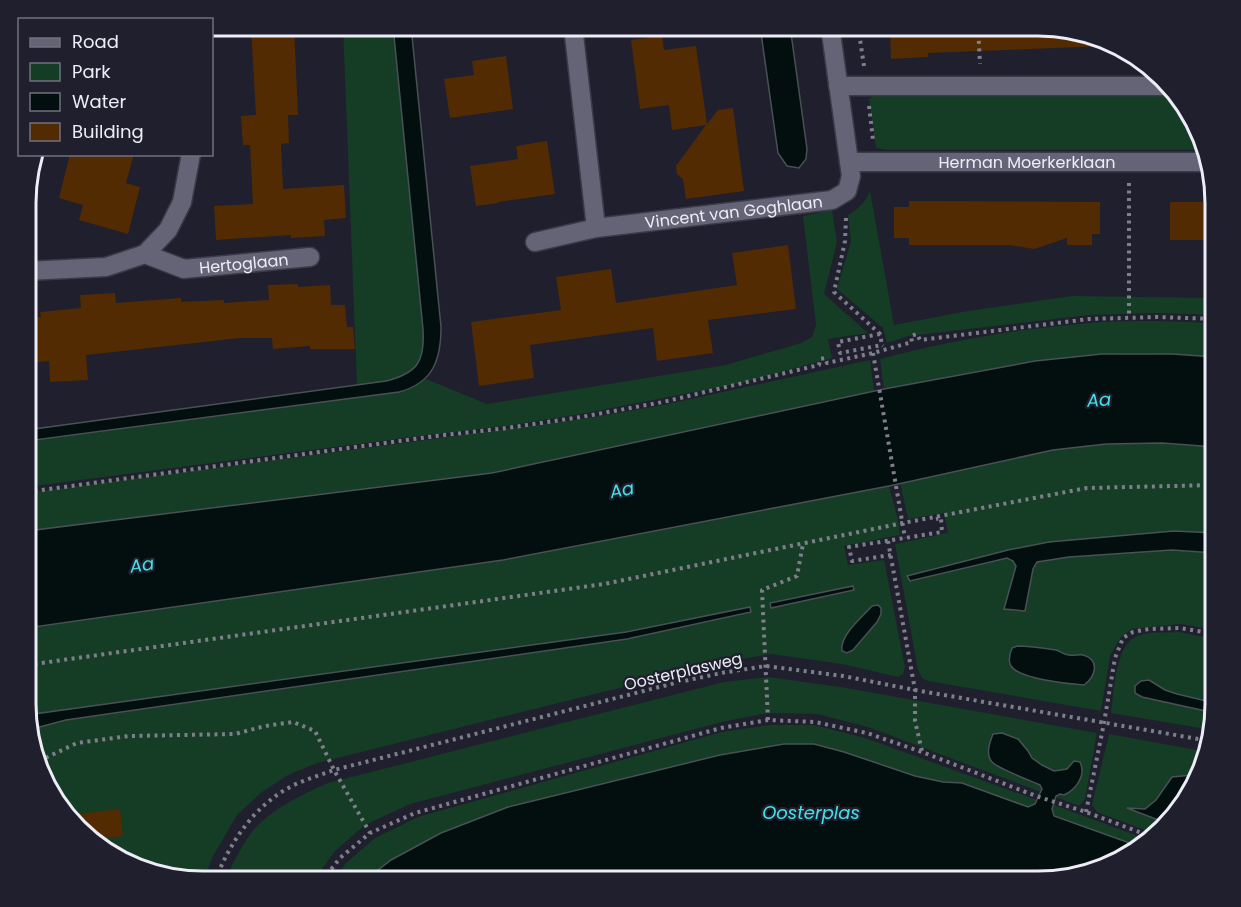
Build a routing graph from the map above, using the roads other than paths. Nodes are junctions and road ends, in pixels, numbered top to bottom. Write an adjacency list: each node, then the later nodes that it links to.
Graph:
1 (574, 36): 8 (street)
2 (831, 36): 3 (street)
3 (838, 86): 4 (street); 6 (street)
4 (1157, 86)
5 (191, 156): 10 (street)
6 (849, 162): 7 (street, Herman Moerkerklaan); 8 (street, Vincent van Goghlaan)
7 (1199, 162)
8 (597, 228): 9 (street, Vincent van Goghlaan)
9 (535, 242)
10 (145, 254): 11 (street, Hertoglaan); 12 (street)
11 (310, 257)
12 (36, 271)

